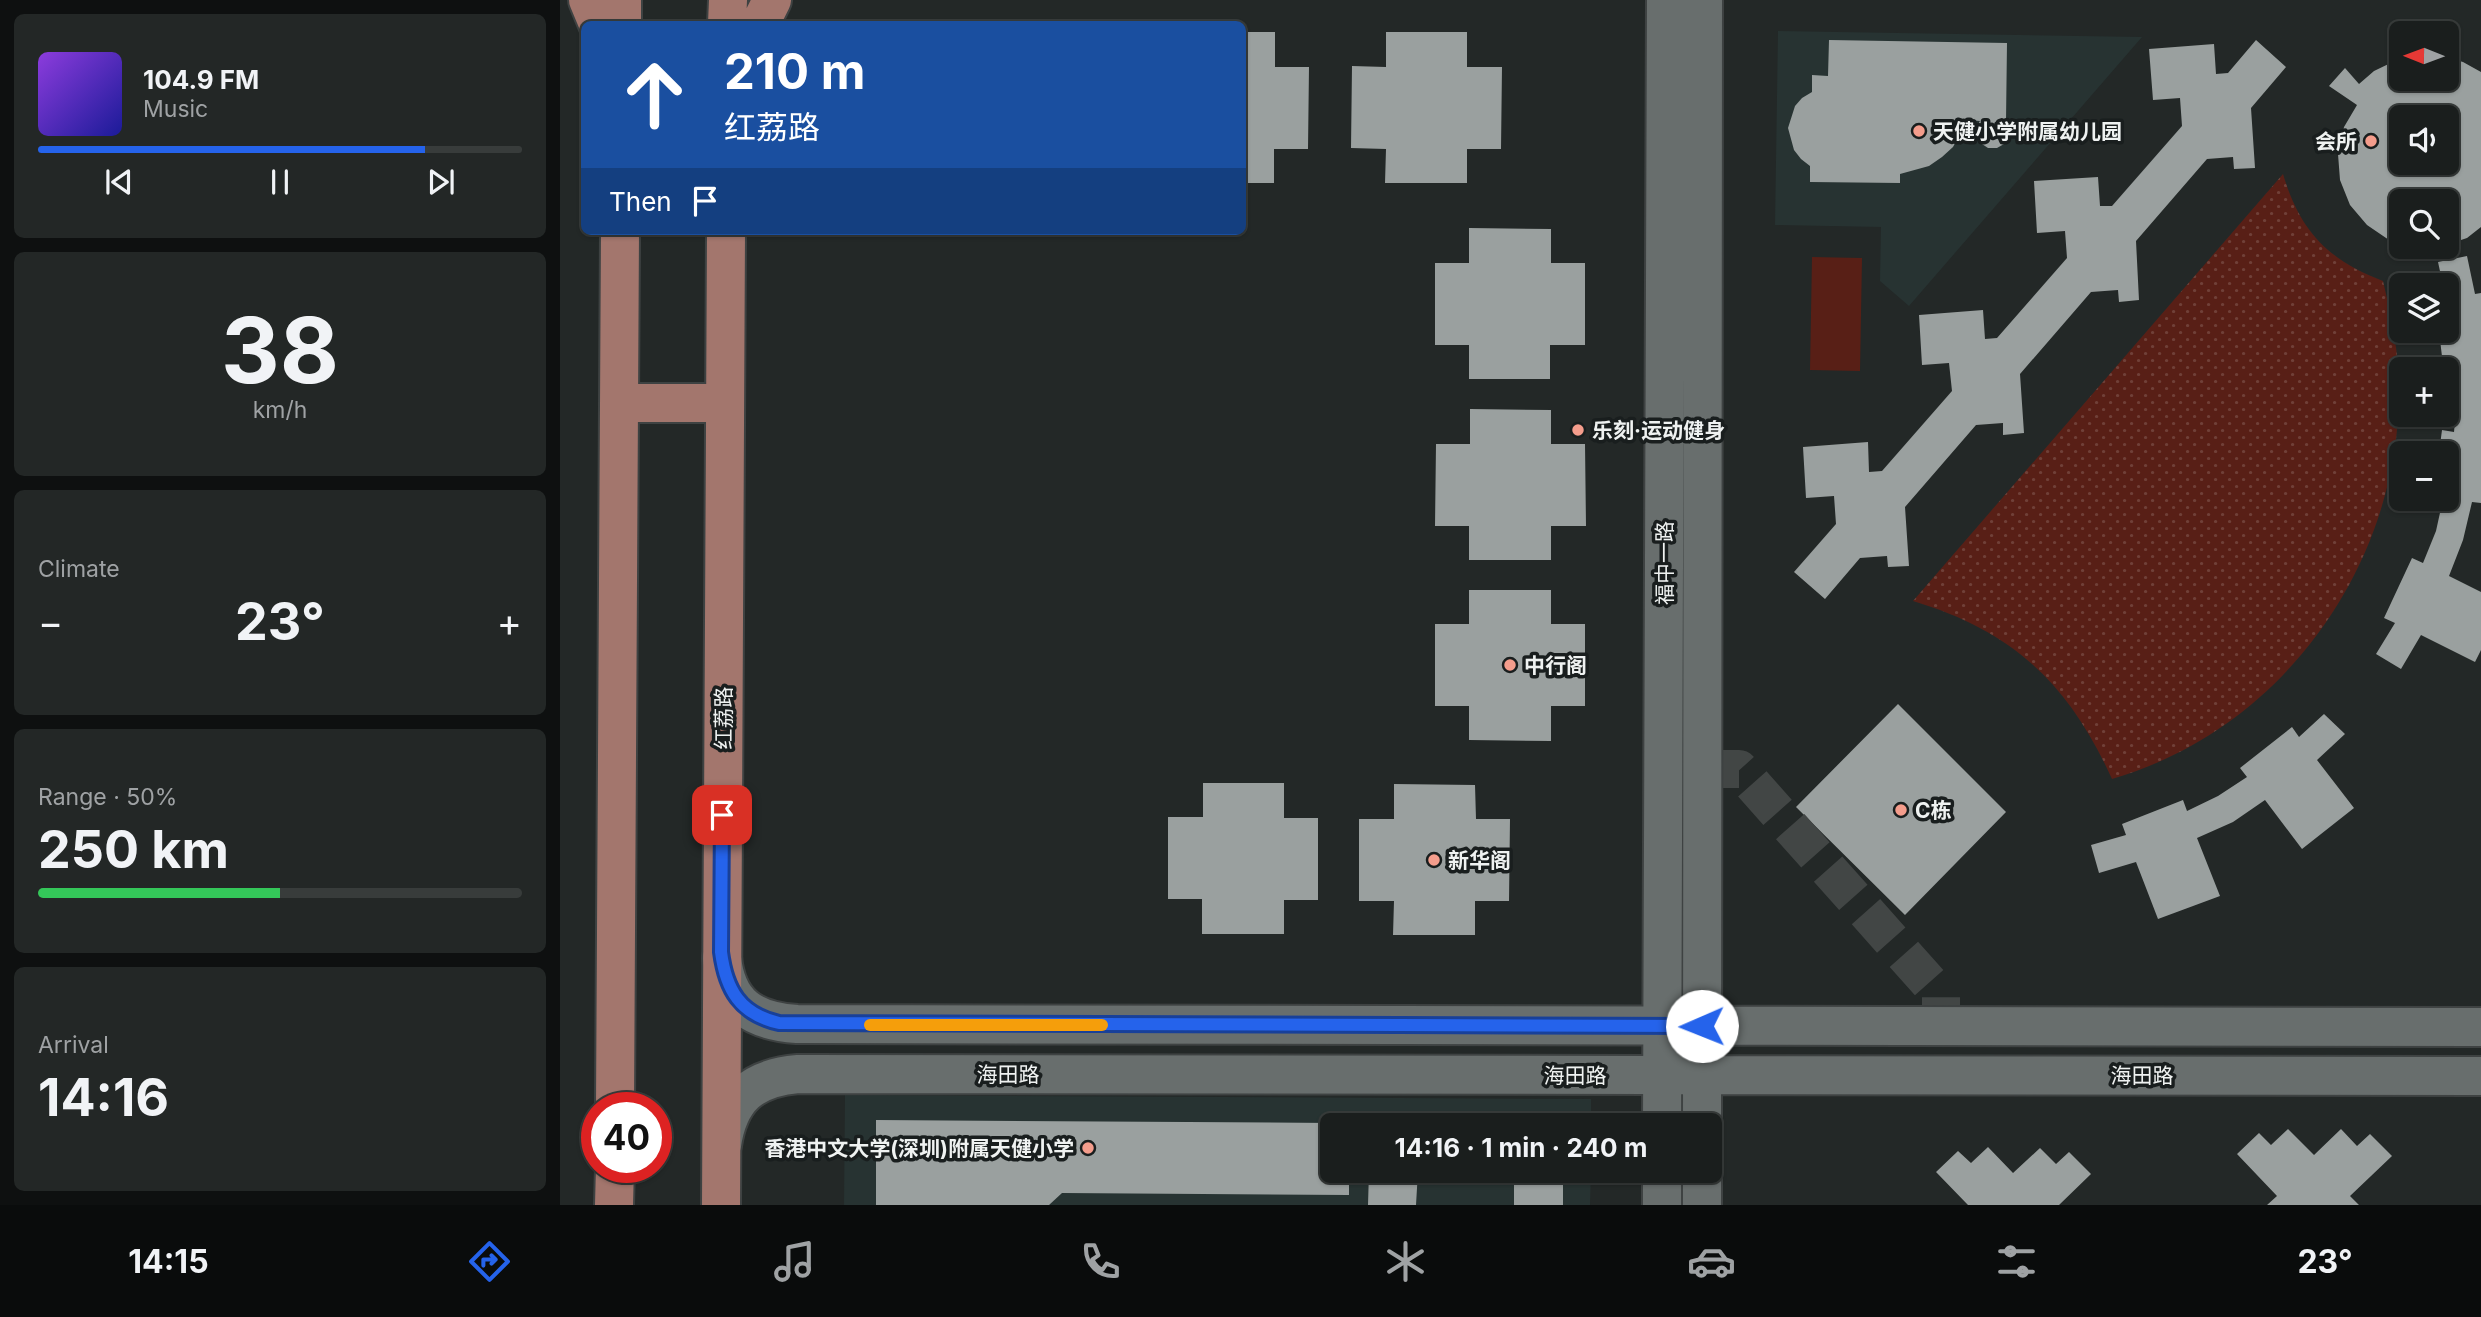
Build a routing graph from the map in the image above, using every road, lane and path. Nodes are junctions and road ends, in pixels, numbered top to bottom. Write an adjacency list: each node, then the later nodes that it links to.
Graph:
1 (588, 0): 6 (main road)
2 (622, 0): 7 (main road)
3 (728, 0): 8 (main road)
4 (772, 0): 9 (main road)
5 (1684, 12): 15 (street, 福中一路); 16 (street, 福中一路)
6 (597, 21)
7 (622, 21)
8 (727, 21)
9 (762, 21)
10 (620, 235): 13 (main road)
11 (726, 235): 12 (main road, 红荔路)
12 (725, 402): 13 (main road); 14 (main road, 红荔路)
13 (619, 403): 21 (main road)
14 (721, 952): 15 (street); 24 (main road, 红荔路)
15 (1662, 1026): 16 (street); 18 (street, 福中一路)
16 (1702, 1026): 17 (street); 19 (street, 福中一路)
17 (2481, 1027)
18 (1663, 1075): 19 (street, 海田路); 22 (street, 福中一路); 24 (street, 海田路)
19 (1702, 1075): 20 (street, 海田路); 23 (street, 福中一路)
20 (2481, 1076)
21 (615, 1092)
22 (1662, 1113)
23 (1702, 1113)
24 (721, 1158): 29 (main road, 红荔路)
25 (615, 1183): 28 (main road)
26 (1662, 1183): 30 (street)
27 (1702, 1183): 31 (street)
28 (614, 1205)
29 (721, 1205)
30 (1662, 1205)
31 (1702, 1205)

